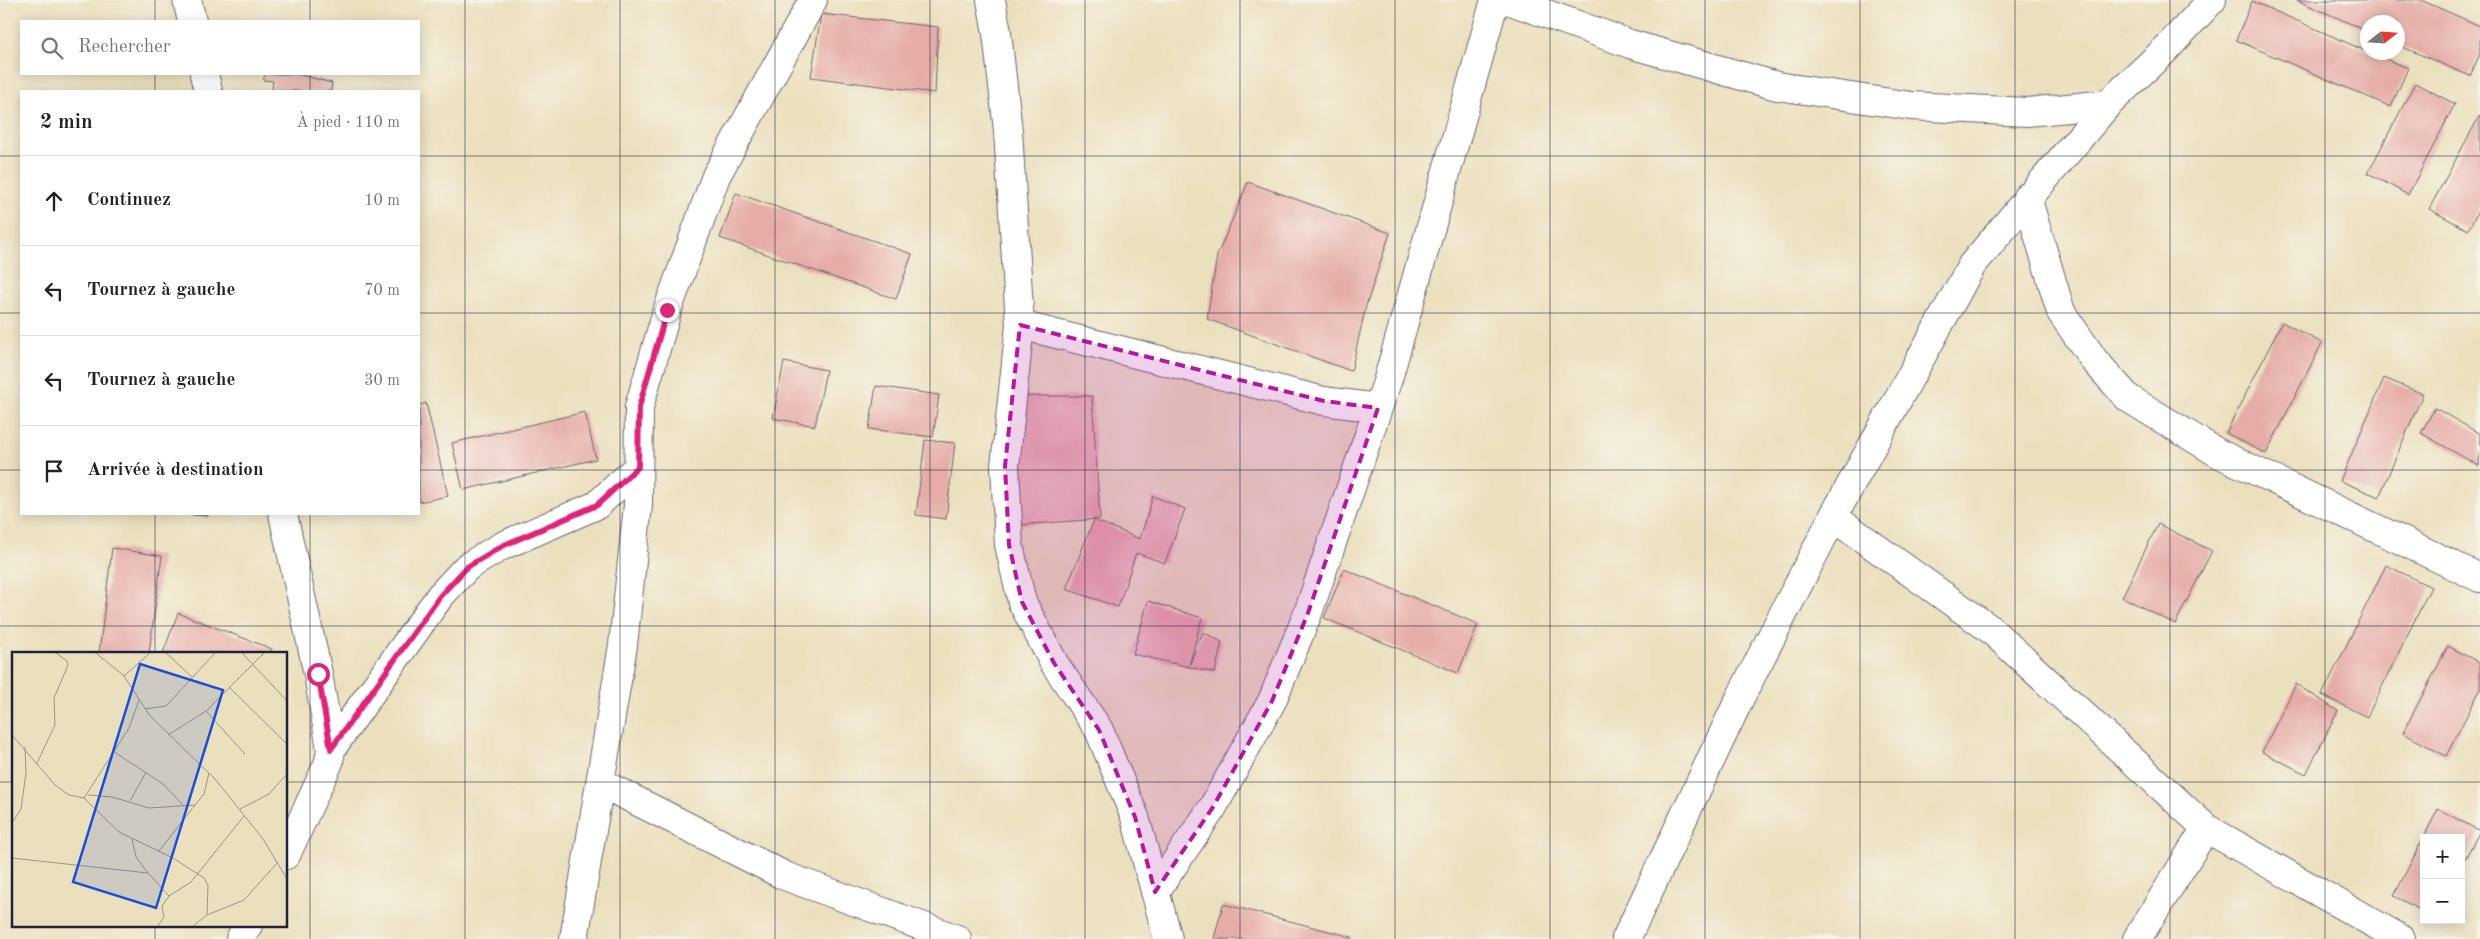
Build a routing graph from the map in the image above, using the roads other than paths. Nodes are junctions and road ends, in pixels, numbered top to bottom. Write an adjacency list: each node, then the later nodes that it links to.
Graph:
1 (187, 0): 7 (street)
2 (813, 0): 14 (street)
3 (991, 0): 12 (street)
4 (1495, 0): 13 (street)
5 (1508, 0): 10 (street)
6 (2212, 0): 10 (street)
7 (192, 20)
8 (204, 75): 9 (street)
9 (208, 90)
10 (2108, 104): 11 (street)
11 (2027, 197): 16 (street); 17 (street)
12 (1020, 326): 13 (street); 22 (street)
13 (1378, 408): 22 (street)
14 (638, 467): 18 (street); 19 (street)
15 (283, 515): 18 (street)
16 (1833, 516): 20 (street); 28 (street)
17 (2480, 578)
18 (331, 749): 21 (street)
19 (601, 783): 25 (street); 26 (street)
20 (2206, 828): 29 (street); 30 (street)
21 (288, 850)
22 (1155, 892): 27 (street)
23 (247, 926): 24 (street)
24 (240, 939)
25 (574, 939)
26 (957, 939)
27 (1168, 939)
28 (1626, 939)
29 (2137, 939)
30 (2401, 939)

